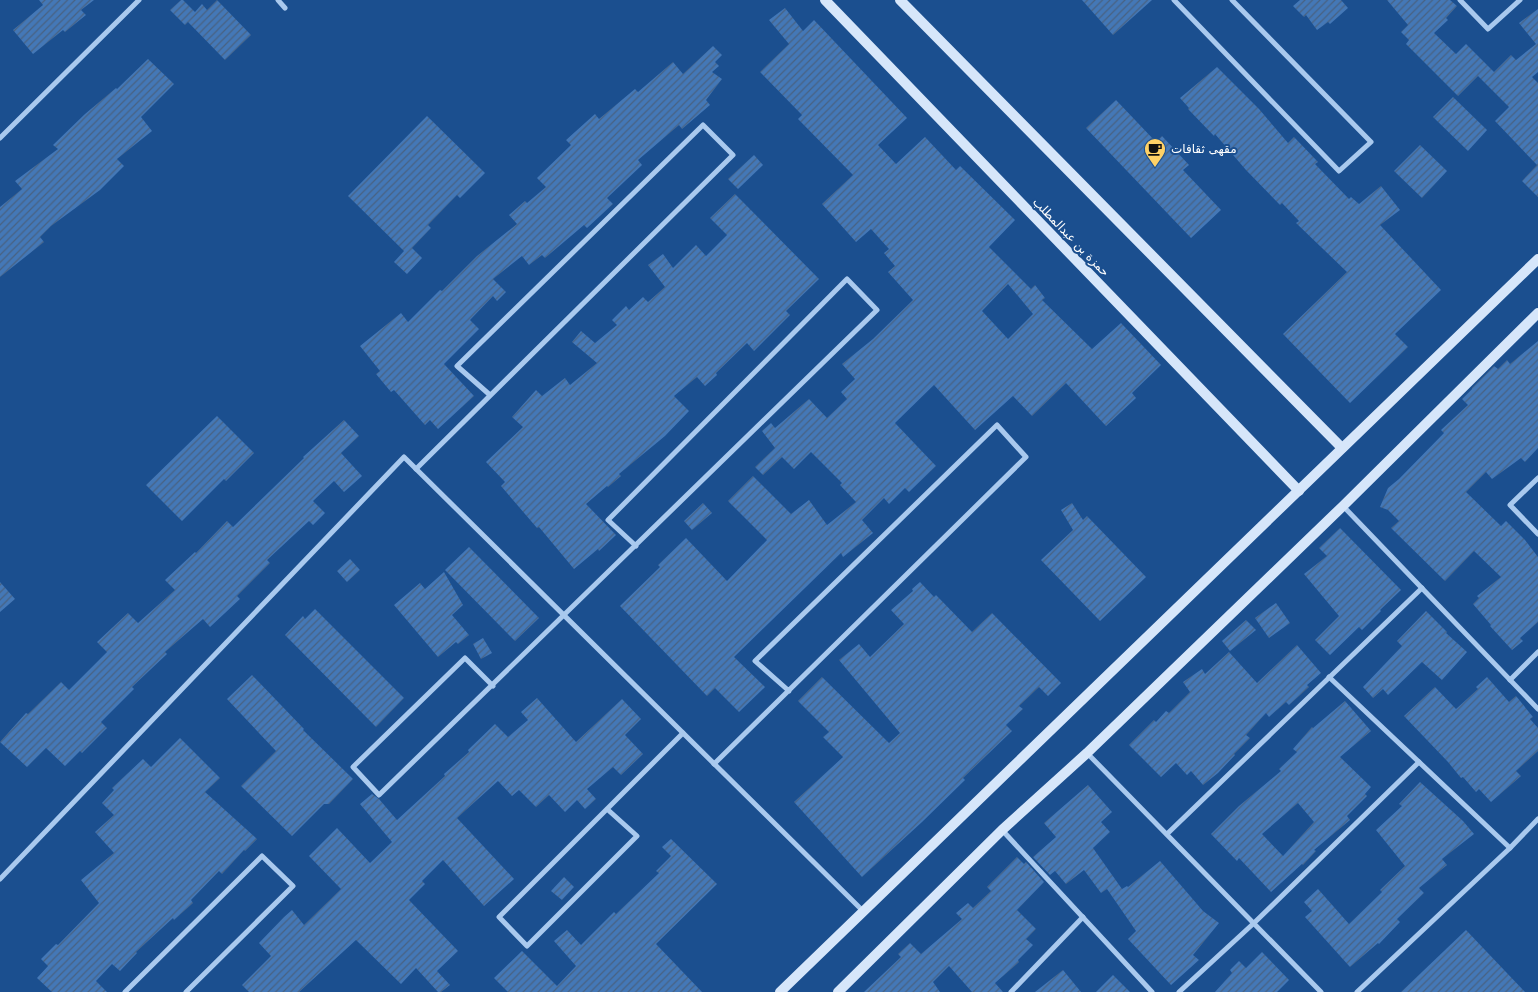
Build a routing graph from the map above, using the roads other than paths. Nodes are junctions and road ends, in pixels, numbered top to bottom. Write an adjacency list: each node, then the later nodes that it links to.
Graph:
1 (139, 0): 10 (street)
2 (278, 0): 9 (street)
3 (825, 0): 17 (street, حمزة بن عبدالمطلب)
4 (900, 0): 14 (street)
5 (1174, 0): 6 (street)
6 (1232, 0)
7 (1460, 0): 8 (street)
8 (1520, 0)
9 (286, 8)
10 (0, 138)
11 (1538, 260): 14 (street)
12 (1538, 313): 18 (street)
13 (490, 396): 13 (street); 15 (street)
14 (1342, 448): 17 (street)
15 (416, 469): 22 (street); 38 (street)
16 (1538, 478): 19 (street)
17 (1299, 491): 39 (street)
18 (1343, 506): 21 (street); 30 (street)
19 (1538, 534)
20 (636, 546): 20 (street); 22 (street)
21 (1422, 588): 24 (street); 25 (street)
22 (565, 616): 26 (street); 29 (street)
23 (1538, 652): 25 (street)
24 (1329, 677): 31 (street); 36 (street)
25 (1510, 680): 28 (street)
26 (492, 686): 26 (street)
27 (788, 691): 27 (street); 32 (street)
28 (1538, 709)
29 (683, 733): 32 (street); 33 (street)
30 (1087, 754): 35 (street); 36 (street)
31 (1419, 762): 37 (street); 41 (street)
32 (714, 764): 39 (street)
33 (607, 809): 33 (street)
34 (1538, 819): 37 (street)
35 (1002, 830): 40 (street); 45 (street)
36 (1167, 834): 41 (street)
37 (1510, 848): 50 (street)
38 (0, 879)
39 (863, 911): 44 (street)
40 (1083, 918): 46 (street); 47 (street)
41 (1254, 923): 48 (street); 49 (street)
42 (125, 992): 43 (street)
43 (186, 992)
44 (780, 992)
45 (838, 992)
46 (1011, 992)
47 (1152, 992)
48 (1179, 992)
49 (1321, 992)
50 (1357, 992)

